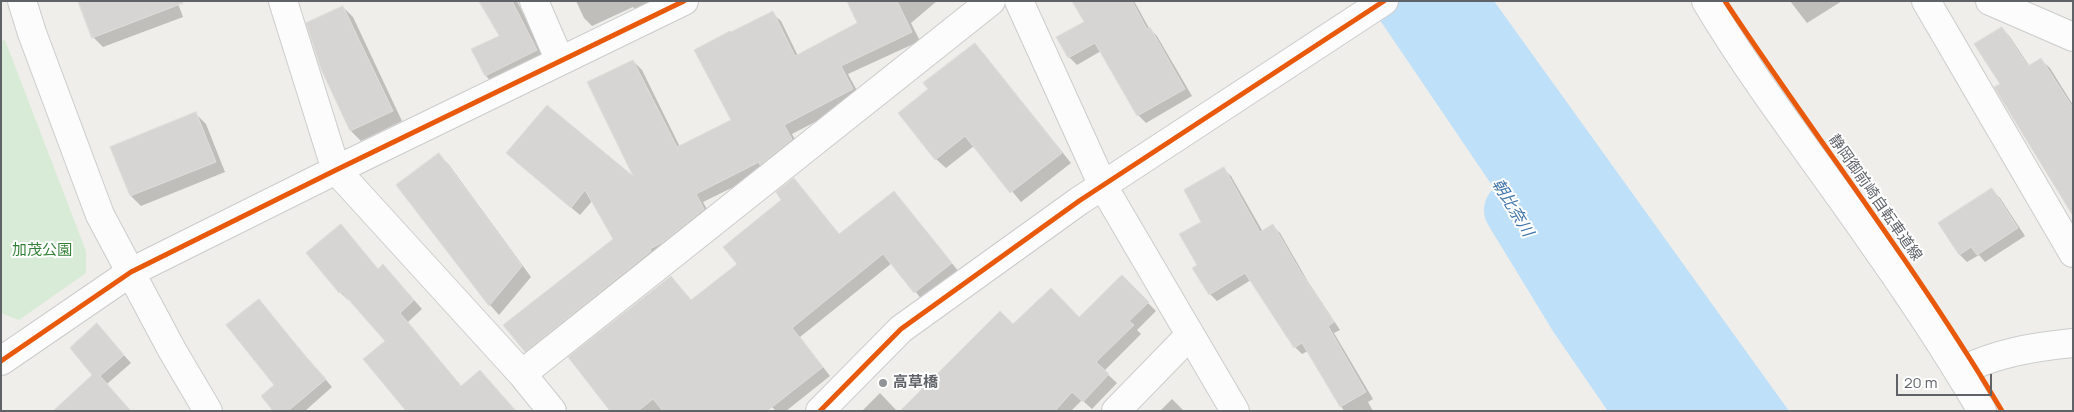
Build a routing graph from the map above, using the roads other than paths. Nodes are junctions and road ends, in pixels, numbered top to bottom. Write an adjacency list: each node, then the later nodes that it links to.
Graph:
1 (22, 1): 16 (street)
2 (282, 1): 13 (street)
3 (534, 1): 12 (street)
4 (684, 1): 12 (street)
5 (991, 1): 21 (street)
6 (1019, 1): 14 (street)
7 (1384, 1): 14 (street)
8 (1706, 1): 20 (street)
9 (1926, 1): 15 (street)
10 (1990, 1): 11 (street)
11 (2073, 37)
12 (560, 61): 13 (street)
13 (336, 170): 16 (street); 21 (street)
14 (1102, 186): 17 (street); 24 (street)
15 (2073, 252)
16 (131, 272): 19 (street); 22 (street)
17 (1190, 336): 25 (street); 26 (street)
18 (2073, 342): 20 (street)
19 (3, 357)
20 (1959, 372): 27 (street)
21 (522, 374): 23 (street)
22 (208, 411)
23 (552, 411)
24 (820, 411)
25 (1116, 411)
26 (1235, 411)
27 (1982, 411)

